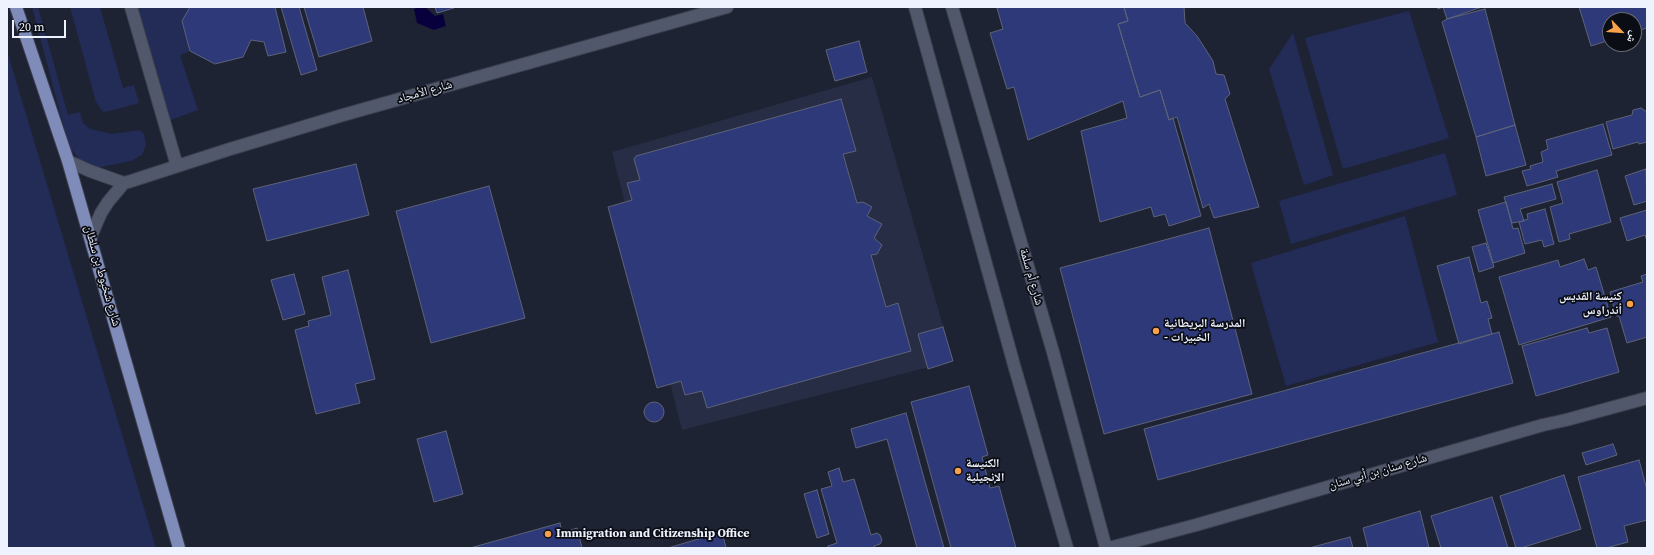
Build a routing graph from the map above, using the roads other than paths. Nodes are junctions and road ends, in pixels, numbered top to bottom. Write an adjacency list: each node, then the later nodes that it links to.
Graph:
1 (16, 7): 6 (main road, شارع شخبوط بن سلطان)
2 (131, 7): 7 (street)
3 (727, 7): 7 (street, شارع الأمجاد)
4 (915, 7): 12 (street)
5 (952, 7): 13 (street, شارع أم سلمة)
6 (68, 161): 8 (street); 9 (main road, شارع شخبوط بن سلطان)
7 (177, 166): 8 (street, شارع الأمجاد)
8 (124, 183): 9 (street)
9 (91, 236): 11 (main road, شارع شخبوط بن سلطان)
10 (1647, 398): 13 (street, شارع سنان بن أبي سنان)
11 (179, 548)
12 (1067, 548)
13 (1108, 548)

